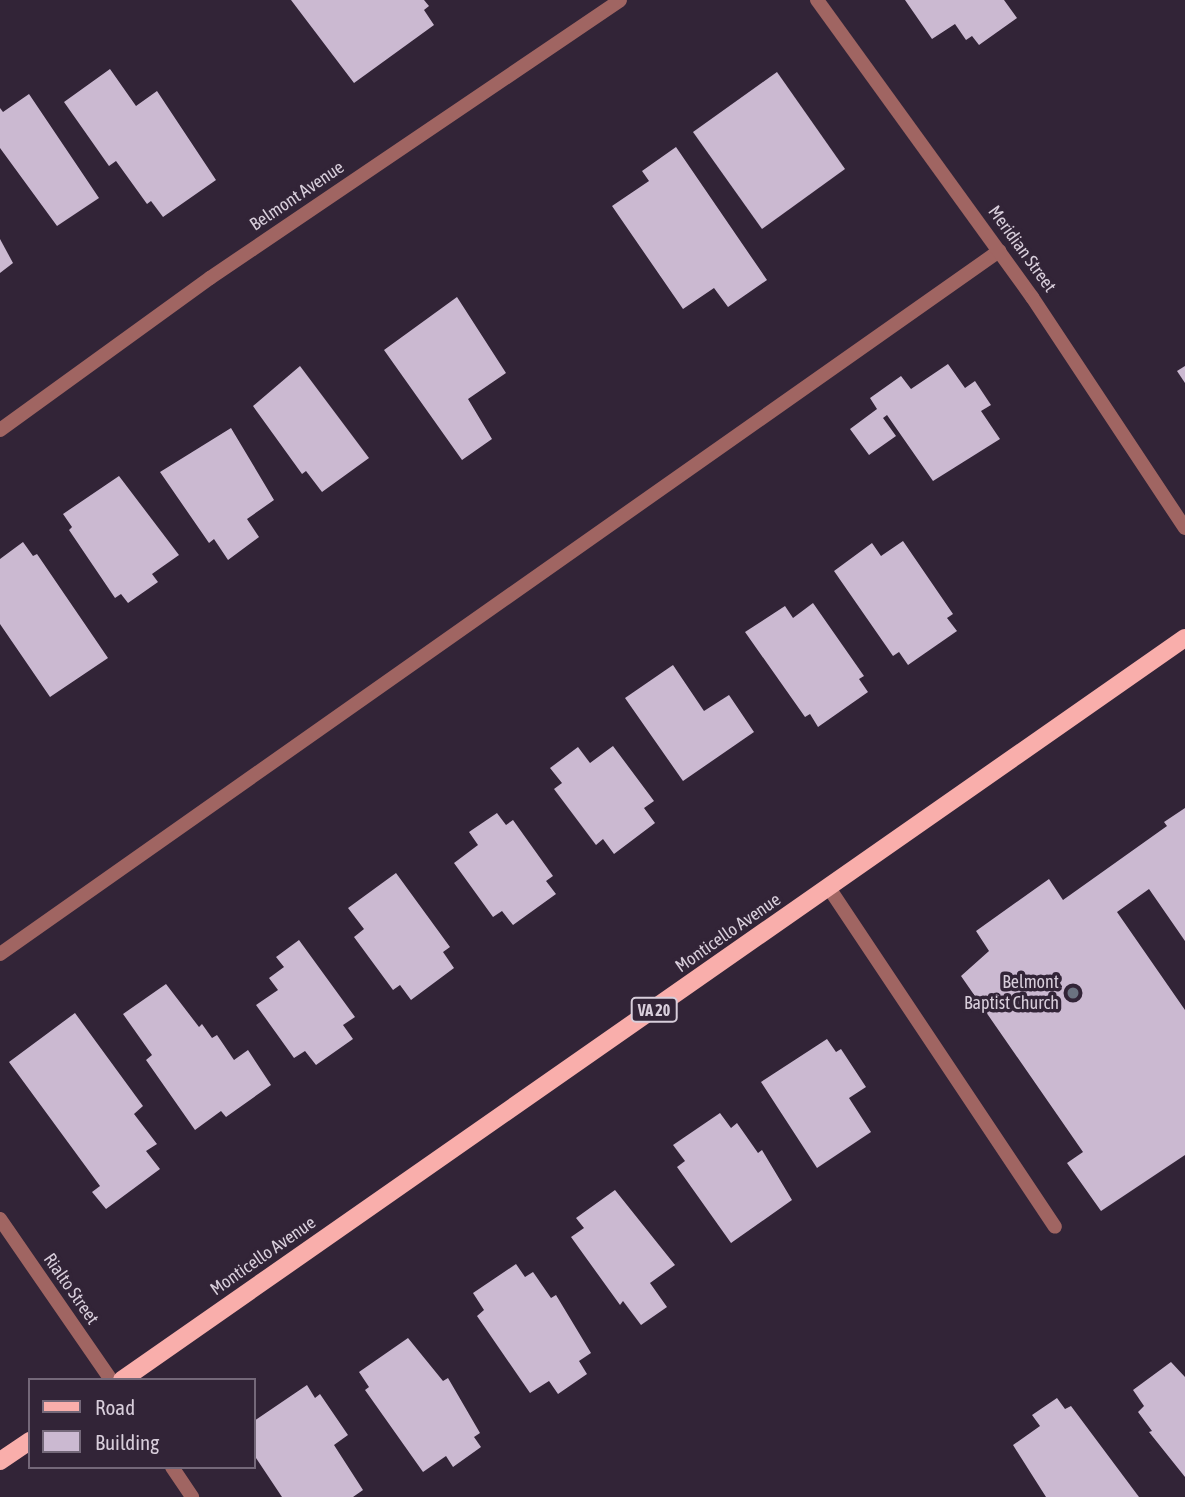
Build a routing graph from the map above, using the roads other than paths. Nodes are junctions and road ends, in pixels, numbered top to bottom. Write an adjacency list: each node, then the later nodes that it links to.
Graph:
1 (620, 0): 4 (street, Belmont Avenue)
2 (817, 0): 3 (street, Meridian Street)
3 (999, 251): 5 (street, Meridian Street); 8 (street)
4 (0, 430)
5 (1185, 528)
6 (1185, 638): 7 (main road, Monticello Avenue / VA 20)
7 (829, 888): 10 (street); 12 (main road, Monticello Avenue / VA 20)
8 (0, 954)
9 (0, 1219): 11 (street, Rialto Street)
10 (1055, 1227)
11 (110, 1378)
12 (125, 1378)
13 (28, 1442): 14 (main road)
14 (0, 1461)
15 (173, 1469): 16 (street)
16 (192, 1497)

